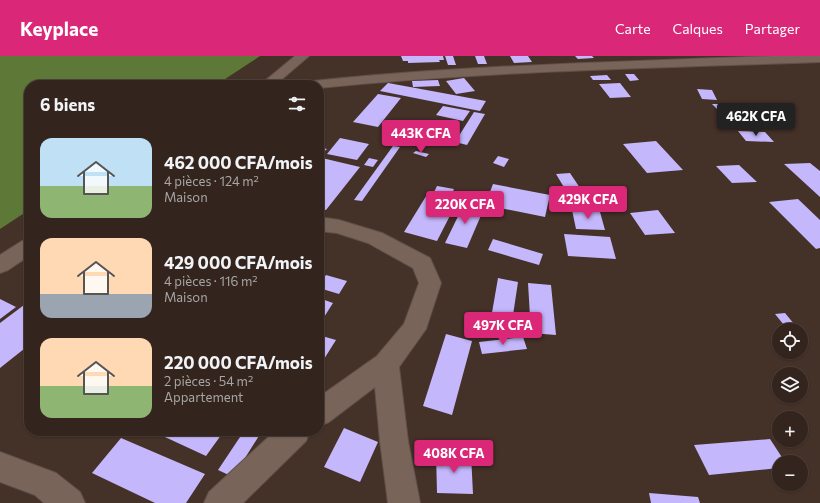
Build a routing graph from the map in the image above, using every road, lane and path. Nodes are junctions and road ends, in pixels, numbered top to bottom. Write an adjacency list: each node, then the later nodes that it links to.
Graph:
1 (303, 56): 4 (street)
2 (820, 58): 3 (street)
3 (713, 59): 5 (street)
4 (273, 80)
5 (324, 84)
6 (324, 225): 9 (street)
7 (24, 249): 8 (street)
8 (0, 265)
9 (386, 364): 10 (street); 15 (street)
10 (324, 409)
11 (291, 436): 14 (street)
12 (0, 466): 13 (street)
13 (69, 503)
14 (220, 503)
15 (404, 503)

